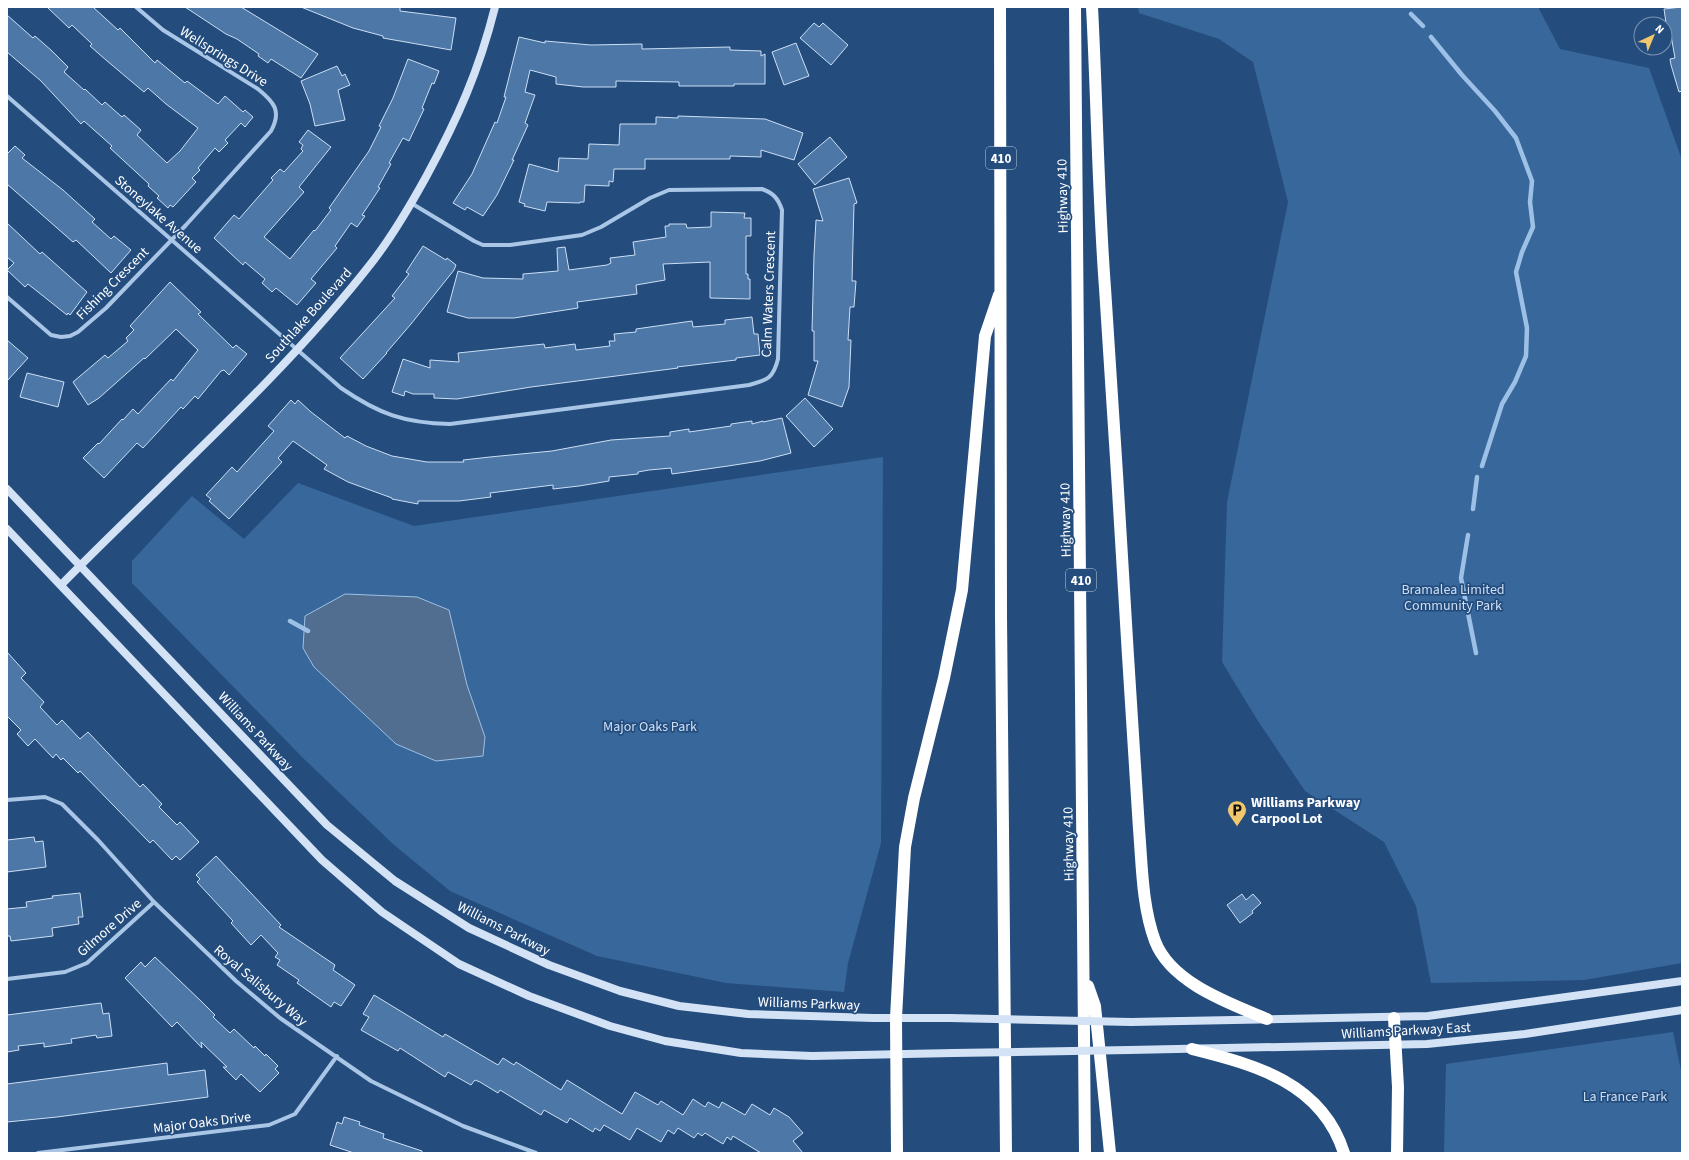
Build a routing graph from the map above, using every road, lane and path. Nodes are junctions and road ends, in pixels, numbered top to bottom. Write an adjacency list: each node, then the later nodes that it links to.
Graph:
1 (136, 7): 8 (street, Wellsprings Drive)
2 (495, 7): 7 (main road, Southlake Boulevard)
3 (1000, 7): 9 (highway, 410)
4 (1075, 7): 18 (highway, Highway 410 / 410)
5 (1092, 7): 24 (highway)
6 (7, 96): 8 (street, Stoneylake Avenue)
7 (411, 203): 11 (main road, Southlake Boulevard); 11 (street, Calm Waters Crescent)
8 (172, 239): 10 (street, Fishing Crescent); 11 (street, Stoneylake Avenue)
9 (1002, 284): 22 (highway); 33 (highway, 410)
10 (7, 297)
11 (297, 349): 14 (main road, Southlake Boulevard)
12 (7, 489): 14 (main road, Williams Parkway)
13 (7, 528): 15 (main road)
14 (81, 565): 15 (main road, Southlake Boulevard); 22 (main road, Williams Parkway)
15 (61, 585): 28 (main road)
16 (7, 800): 17 (street, Royal Salisbury Way)
17 (154, 902): 19 (street, Gilmore Drive); 29 (street, Royal Salisbury Way)
18 (1085, 976): 34 (highway, Highway 410 / 410); 35 (highway)
19 (7, 979)
20 (1682, 981): 23 (main road, Williams Parkway East)
21 (1682, 1010): 26 (main road, Williams Parkway East)
22 (896, 1018): 25 (main road, Williams Parkway, bridge); 28 (highway)
23 (1394, 1018): 24 (main road, Williams Parkway East); 26 (highway)
24 (1268, 1019): 25 (main road, Williams Parkway East)
25 (1131, 1022)
26 (1396, 1045): 27 (main road, Williams Parkway East); 37 (highway)
27 (1192, 1049): 28 (main road, Williams Parkway East, bridge); 36 (highway)
28 (895, 1054): 32 (highway)
29 (337, 1056): 30 (street, Major Oaks Drive); 31 (street, Royal Salisbury Way)
30 (38, 1153)
31 (536, 1153)
32 (897, 1153)
33 (1006, 1153)
34 (1085, 1153)
35 (1110, 1153)
36 (1344, 1153)
37 (1397, 1153)

